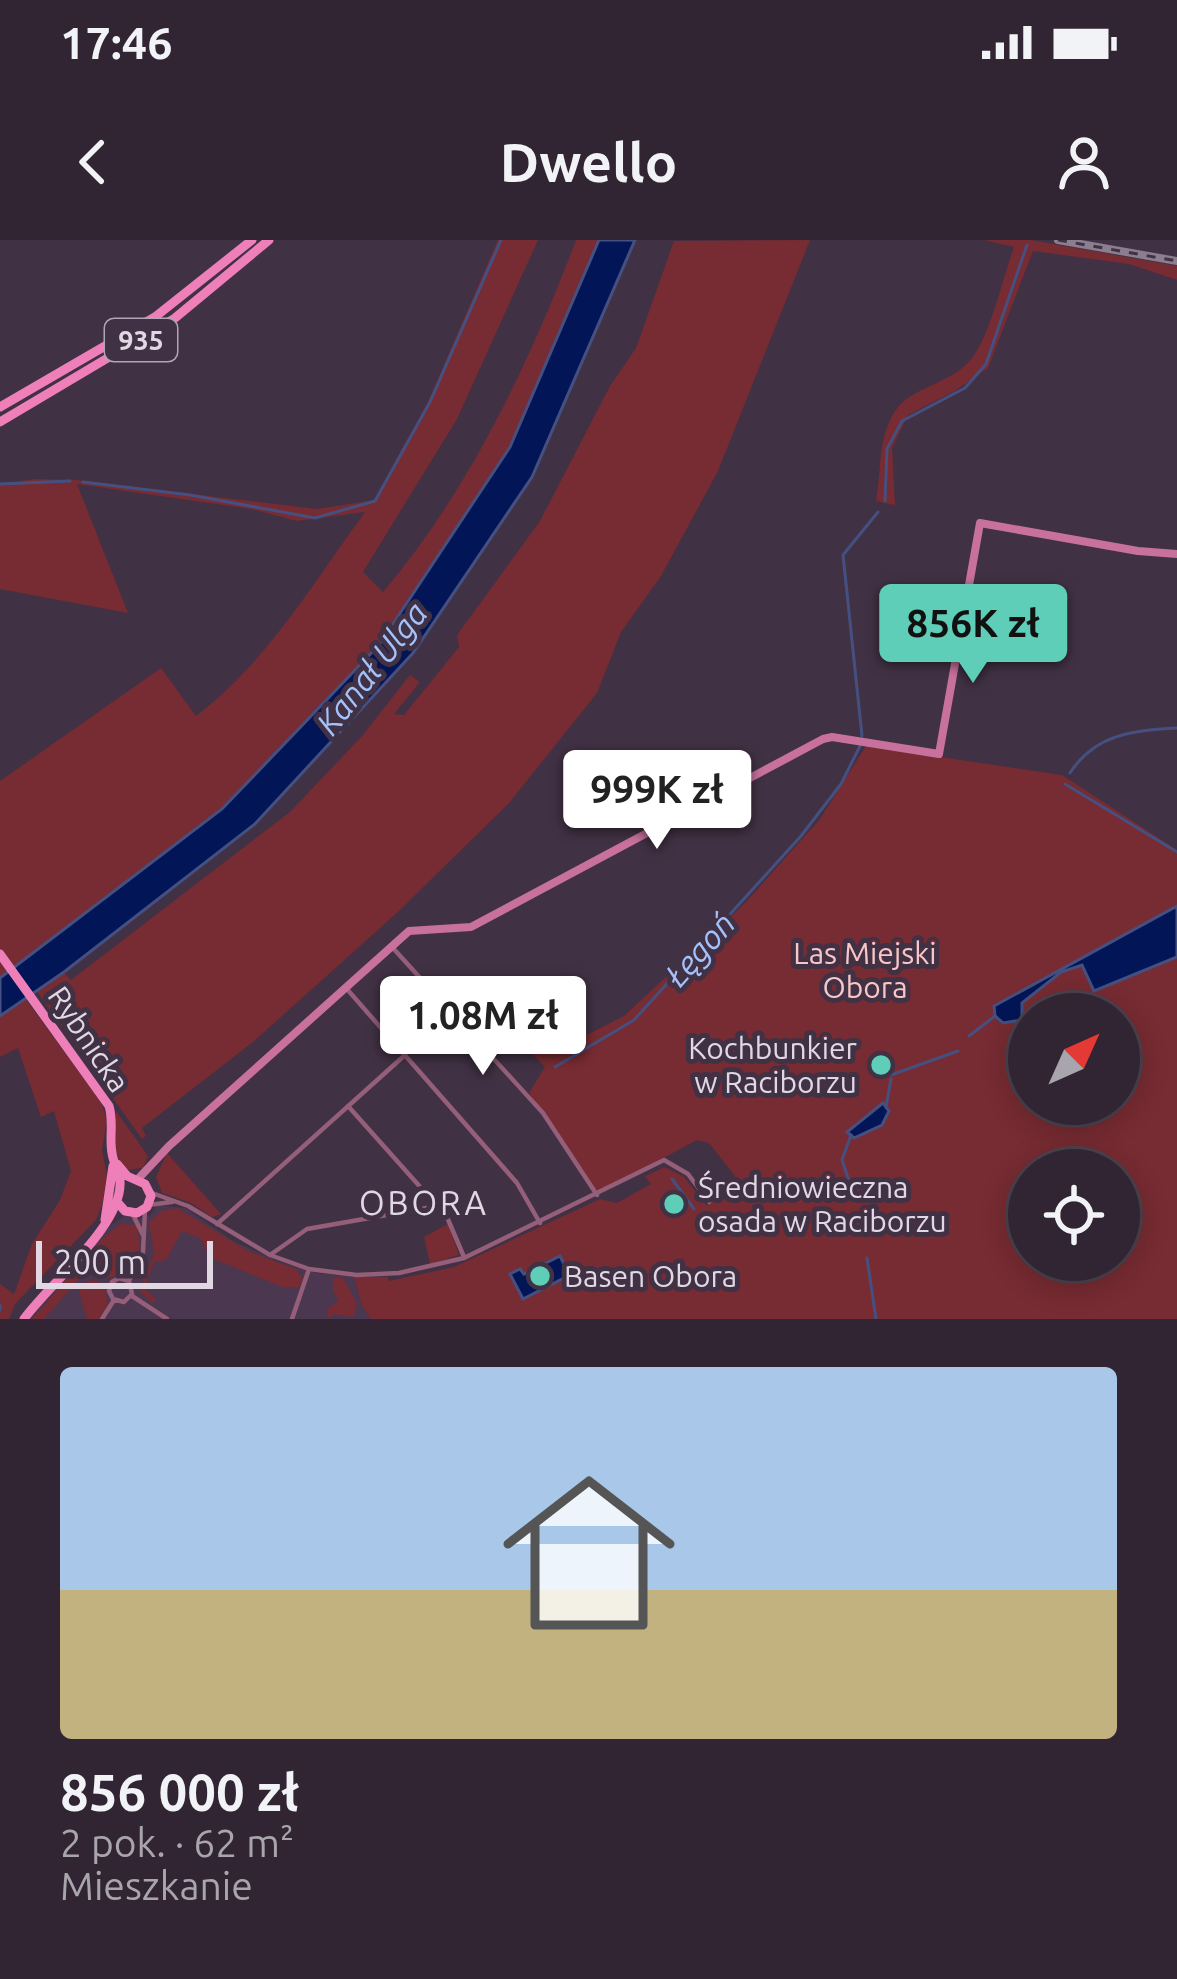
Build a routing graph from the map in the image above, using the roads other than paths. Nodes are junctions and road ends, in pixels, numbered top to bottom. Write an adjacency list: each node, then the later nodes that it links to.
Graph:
1 (252, 240): 3 (main road, 935)
2 (269, 240): 4 (main road, 935)
3 (0, 407)
4 (0, 422)
5 (1177, 554): 6 (street)
6 (392, 947): 8 (street); 16 (street)
7 (0, 954): 11 (main road, Rybnicka)
8 (346, 988): 9 (street); 12 (street)
9 (404, 1055): 10 (street); 22 (street)
10 (348, 1106): 20 (street); 23 (street)
11 (114, 1160): 13 (main road); 14 (main road, Rybnicka); 24 (main road)
12 (156, 1163): 13 (street); 15 (street)
13 (135, 1180): 14 (main road); 15 (main road)
14 (120, 1186): 21 (main road, Rybnicka)
15 (149, 1190): 17 (street); 19 (main road)
16 (597, 1195): 18 (street); 22 (street)
17 (173, 1202): 19 (street); 23 (street)
18 (709, 1202)
19 (147, 1207): 21 (main road); 25 (street)
20 (438, 1207): 26 (street); 27 (street)
21 (126, 1210): 24 (main road); 25 (street)
22 (540, 1223): 27 (street)
23 (215, 1225): 26 (street)
24 (103, 1228): 32 (main road)
25 (145, 1238): 29 (street)
26 (270, 1255): 28 (street)
27 (464, 1258): 28 (street)
28 (309, 1269): 35 (street)
29 (129, 1281): 30 (street); 31 (street)
30 (132, 1296): 31 (street); 34 (street)
31 (114, 1300): 33 (street)
32 (24, 1319)
33 (102, 1319)
34 (167, 1319)
35 (292, 1319)

